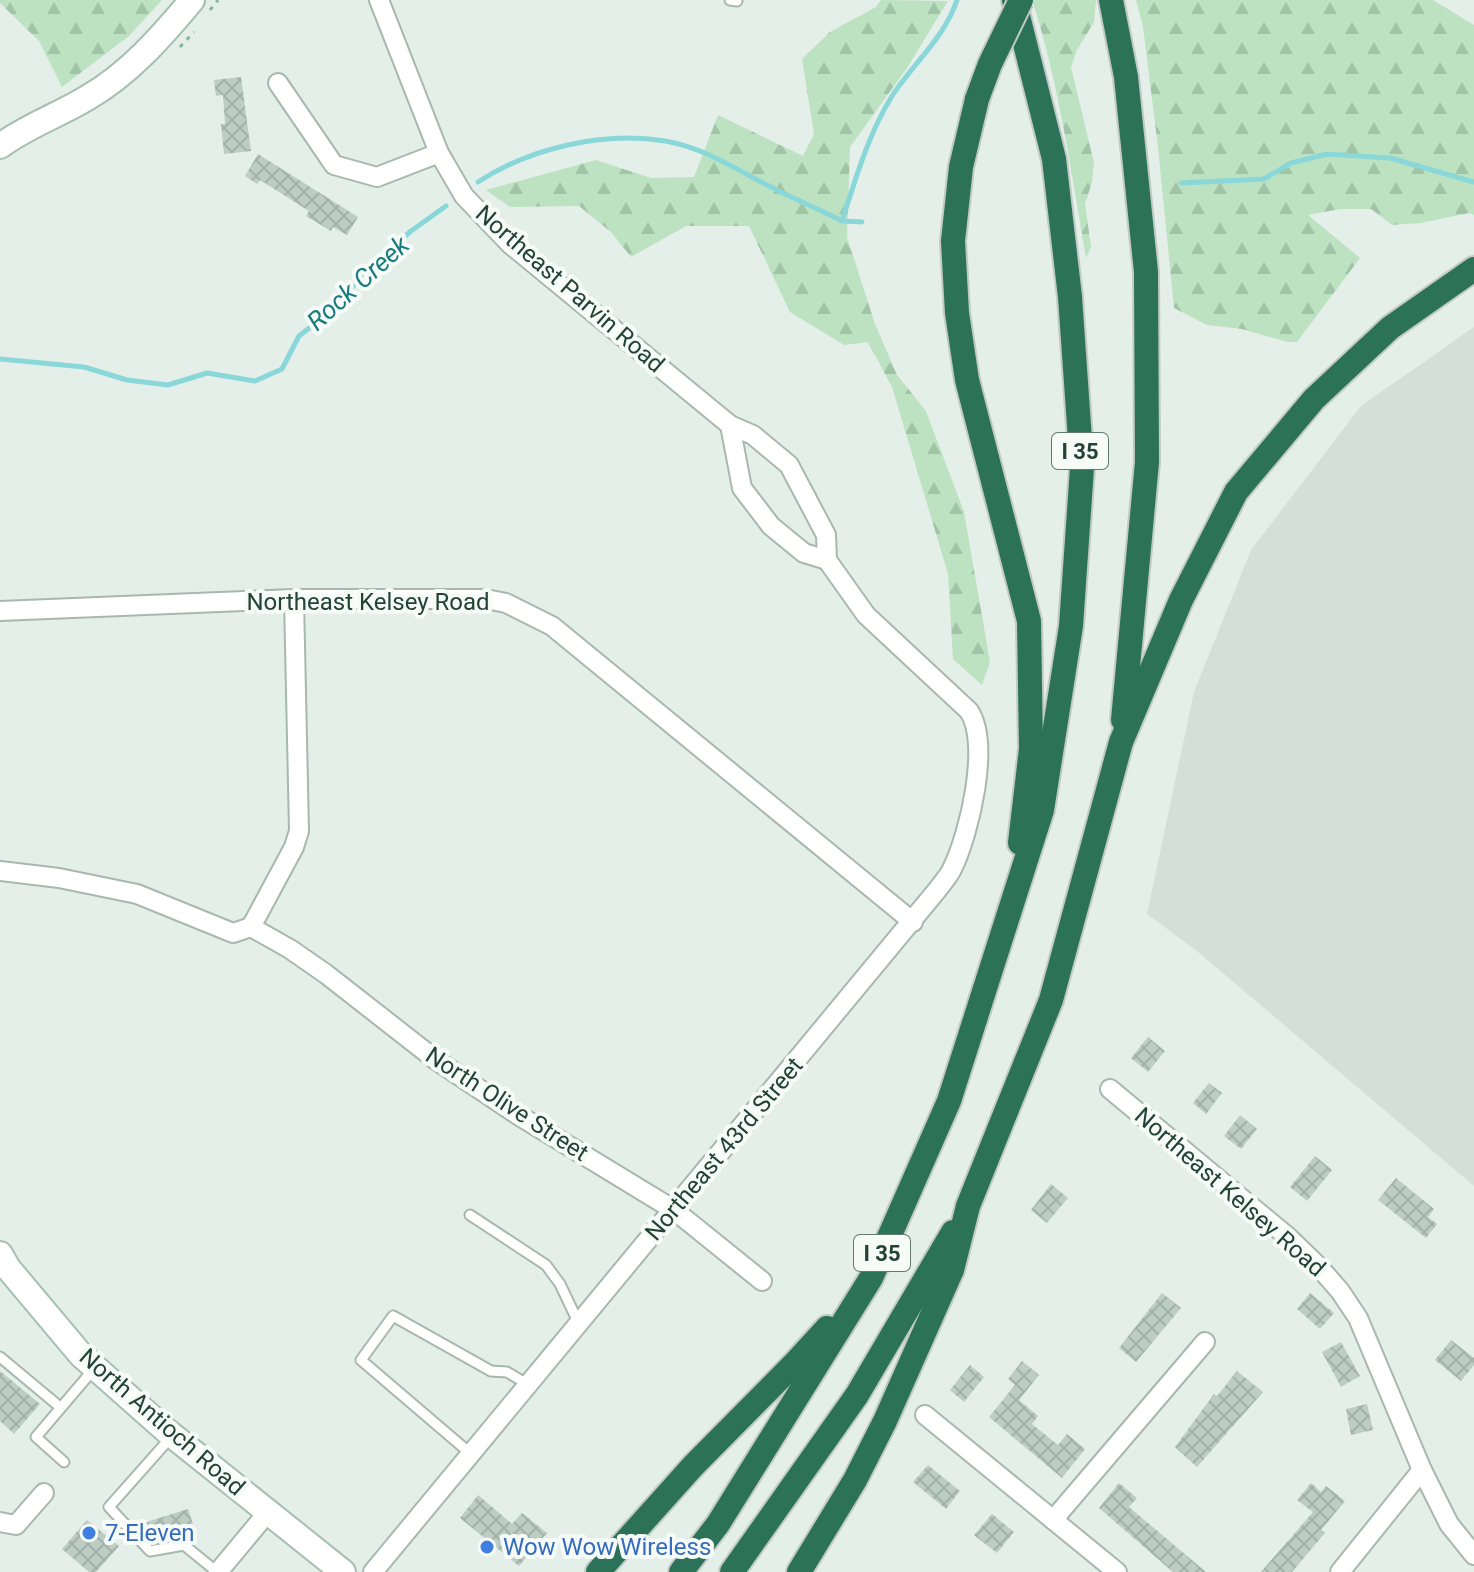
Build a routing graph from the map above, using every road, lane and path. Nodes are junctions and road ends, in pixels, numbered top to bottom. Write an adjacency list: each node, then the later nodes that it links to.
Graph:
1 (192, 0): 7 (main road)
2 (379, 0): 8 (street, Northeast Parvin Road)
3 (1014, 0): 17 (highway, I 35)
4 (1021, 0): 17 (highway, bridge)
5 (1111, 0): 15 (highway, I 35)
6 (278, 83): 8 (street)
7 (6, 138)
8 (439, 153): 10 (street, Northeast Parvin Road)
9 (1474, 269): 15 (highway)
10 (730, 425): 11 (street, Northeast Parvin Road); 11 (street, Northeast Parvin Road)
11 (827, 560): 14 (street, Northeast Parvin Road)
12 (294, 599): 13 (street, Northeast Kelsey Road); 18 (street, Northeast Kelsey Road); 19 (street)
13 (0, 611)
14 (951, 693): 18 (street, Northeast 43rd Street)
15 (1121, 742): 21 (highway, I 35)
16 (0, 871): 19 (street)
17 (1013, 901): 25 (highway, I 35)
18 (913, 922): 22 (street, Northeast 43rd Street)
19 (251, 927): 22 (street, North Olive Street)
20 (1110, 1089): 37 (street, Northeast Kelsey Road)
21 (968, 1206): 48 (highway, I 35); 49 (highway)
22 (674, 1210): 26 (street, North Olive Street); 27 (street, Northeast 43rd Street)
23 (470, 1215): 27 (lane)
24 (0, 1254): 30 (main road, North Antioch Road)
25 (871, 1278): 46 (highway); 47 (highway, I 35)
26 (762, 1281)
27 (579, 1324): 31 (street, Northeast 43rd Street)
28 (1205, 1342): 40 (street)
29 (0, 1357): 32 (lane)
30 (95, 1367): 32 (lane); 34 (main road, North Antioch Road)
31 (529, 1385): 35 (street, Northeast 43rd Street); 35 (lane)
32 (60, 1407): 36 (lane)
33 (925, 1415): 40 (street)
34 (172, 1436): 39 (main road, North Antioch Road); 43 (lane)
35 (471, 1454): 45 (street, Northeast 43rd Street)
36 (64, 1462)
37 (1422, 1470): 42 (street, Northeast Kelsey Road); 51 (street)
38 (44, 1493): 41 (street)
39 (268, 1512): 43 (street); 44 (main road, North Antioch Road)
40 (1053, 1520): 50 (street)
41 (0, 1522)
42 (1474, 1555)
43 (218, 1572)
44 (343, 1572)
45 (373, 1572)
46 (598, 1572)
47 (681, 1572)
48 (732, 1572)
49 (799, 1572)
50 (1117, 1572)
51 (1340, 1572)

